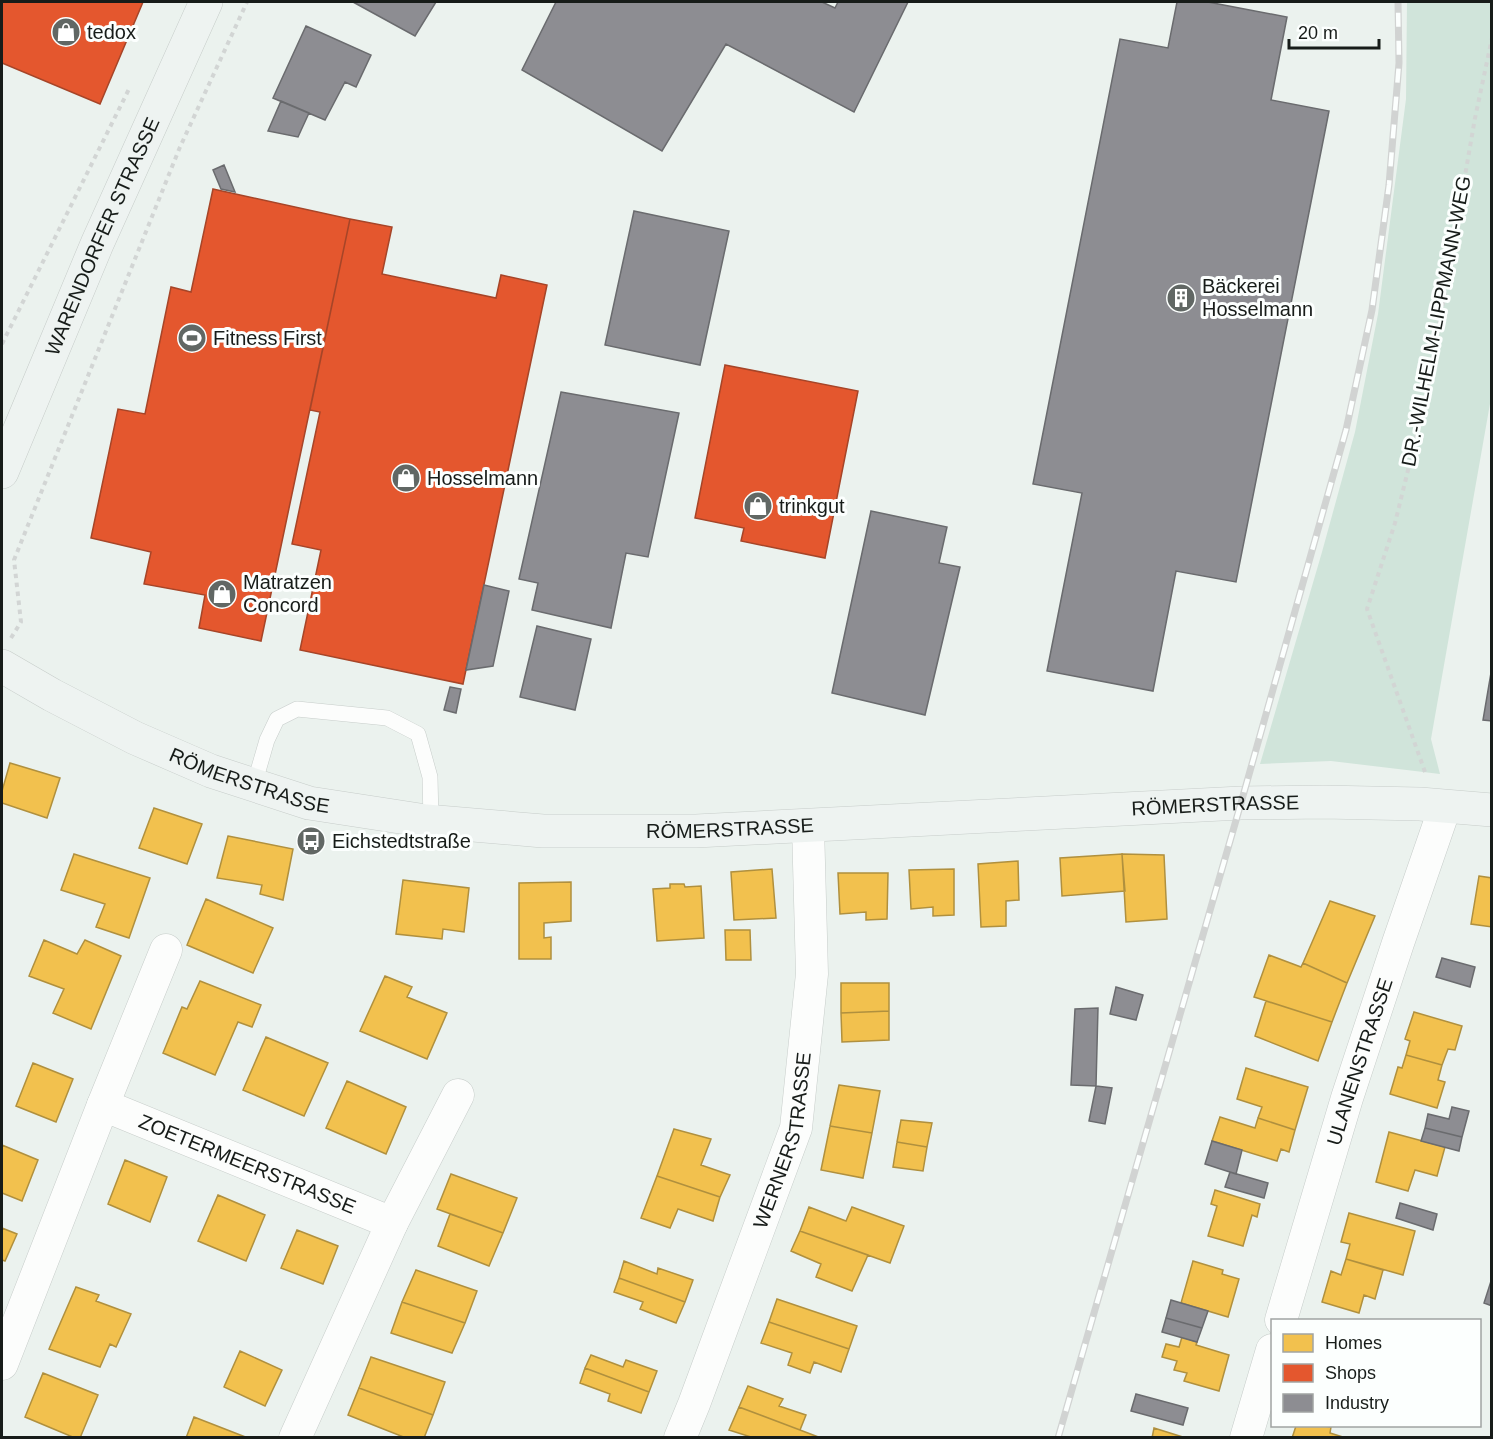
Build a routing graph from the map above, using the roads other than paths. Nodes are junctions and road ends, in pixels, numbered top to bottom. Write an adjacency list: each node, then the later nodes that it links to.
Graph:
1 (206, 2): 2 (main road, WARENDORFER STRASSE)
2 (2, 472)
3 (4, 656): 4 (main road, RÖMERSTRASSE)
4 (254, 785): 7 (main road, RÖMERSTRASSE); 7 (lane)
5 (1445, 807): 6 (main road, RÖMERSTRASSE); 8 (main road, RÖMERSTRASSE); 13 (street, ULANENSTRASSE)
6 (1491, 810)
7 (431, 821): 8 (main road, RÖMERSTRASSE)
8 (808, 826): 17 (street, WERNERSTRASSE)
9 (166, 950): 11 (street)
10 (458, 1095): 12 (street)
11 (103, 1105): 12 (street, ZOETERMEERSTRASSE); 15 (street)
12 (392, 1224): 16 (street)
13 (1281, 1319)
14 (1271, 1353): 18 (street)
15 (2, 1364)
16 (295, 1437)
17 (680, 1437)
18 (1246, 1437)

